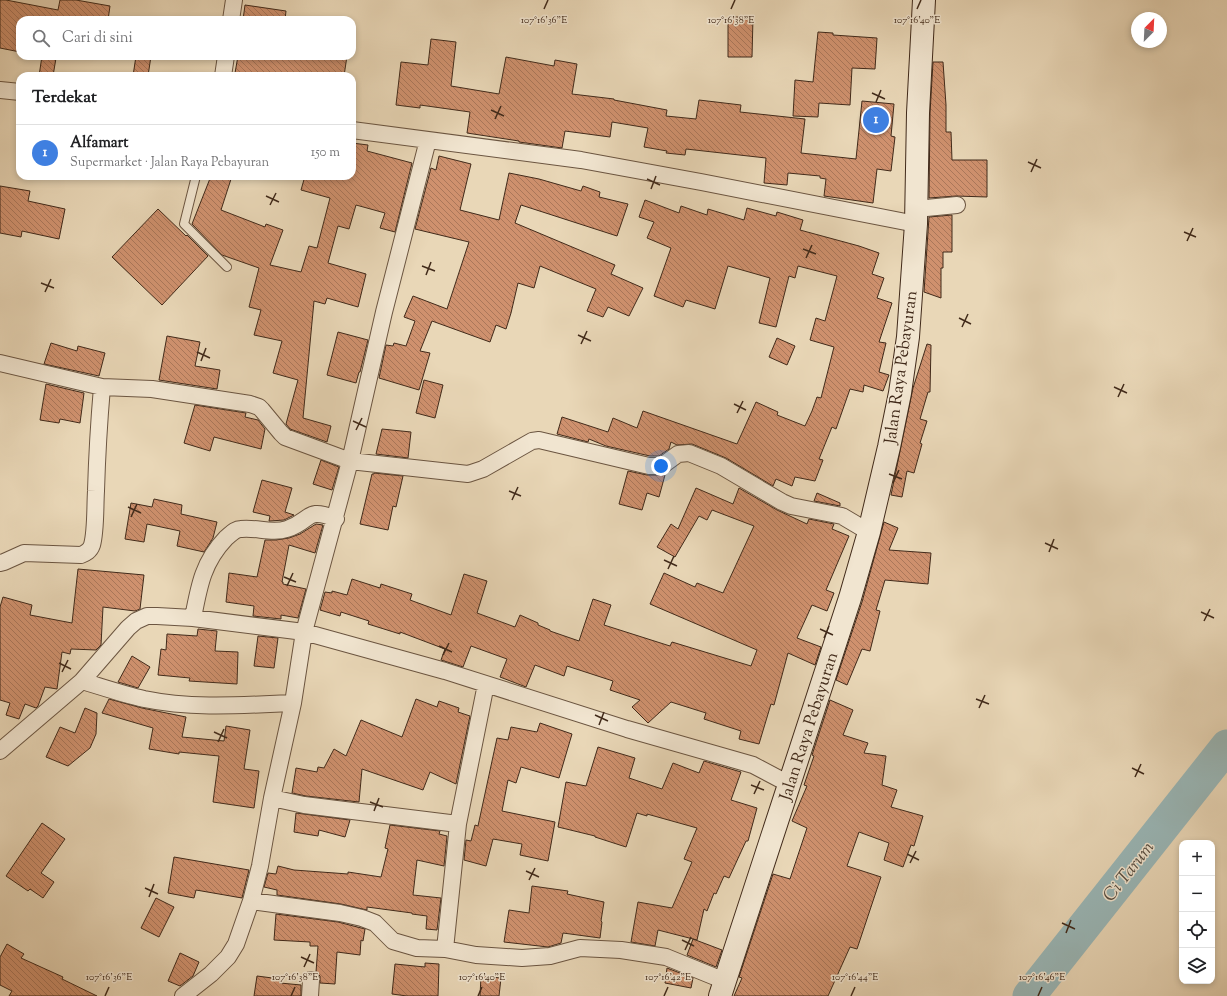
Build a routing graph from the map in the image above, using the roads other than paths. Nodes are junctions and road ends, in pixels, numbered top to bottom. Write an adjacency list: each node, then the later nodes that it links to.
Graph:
1 (234, 0): 3 (street)
2 (924, 0): 12 (main road, Jalan Raya Pebayuran)
3 (232, 16)
4 (225, 60): 5 (street)
5 (223, 72)
6 (0, 90): 7 (street)
7 (16, 92)
8 (356, 131): 9 (street)
9 (428, 140): 12 (street); 16 (street)
10 (195, 180): 13 (lane)
11 (957, 205): 12 (street)
12 (916, 216): 18 (main road, Jalan Raya Pebayuran)
13 (227, 267)
14 (0, 363): 15 (street)
15 (102, 387): 16 (street); 19 (street)
16 (350, 461): 17 (street); 18 (street)
17 (336, 519): 20 (street); 21 (street)
18 (869, 532): 26 (main road, Jalan Raya Pebayuran)
19 (0, 563)
20 (193, 618): 21 (street); 22 (street)
21 (304, 632): 23 (street); 24 (street)
22 (82, 681): 24 (street); 25 (street)
23 (486, 684): 26 (street); 28 (street)
24 (293, 703): 27 (street)
25 (0, 751)
26 (788, 784): 31 (main road, Jalan Raya Pebayuran)
27 (272, 798): 28 (street); 29 (street)
28 (458, 824): 30 (street)
29 (251, 901): 30 (street); 32 (street)
30 (445, 949): 31 (street)
31 (723, 989)
32 (183, 996)

